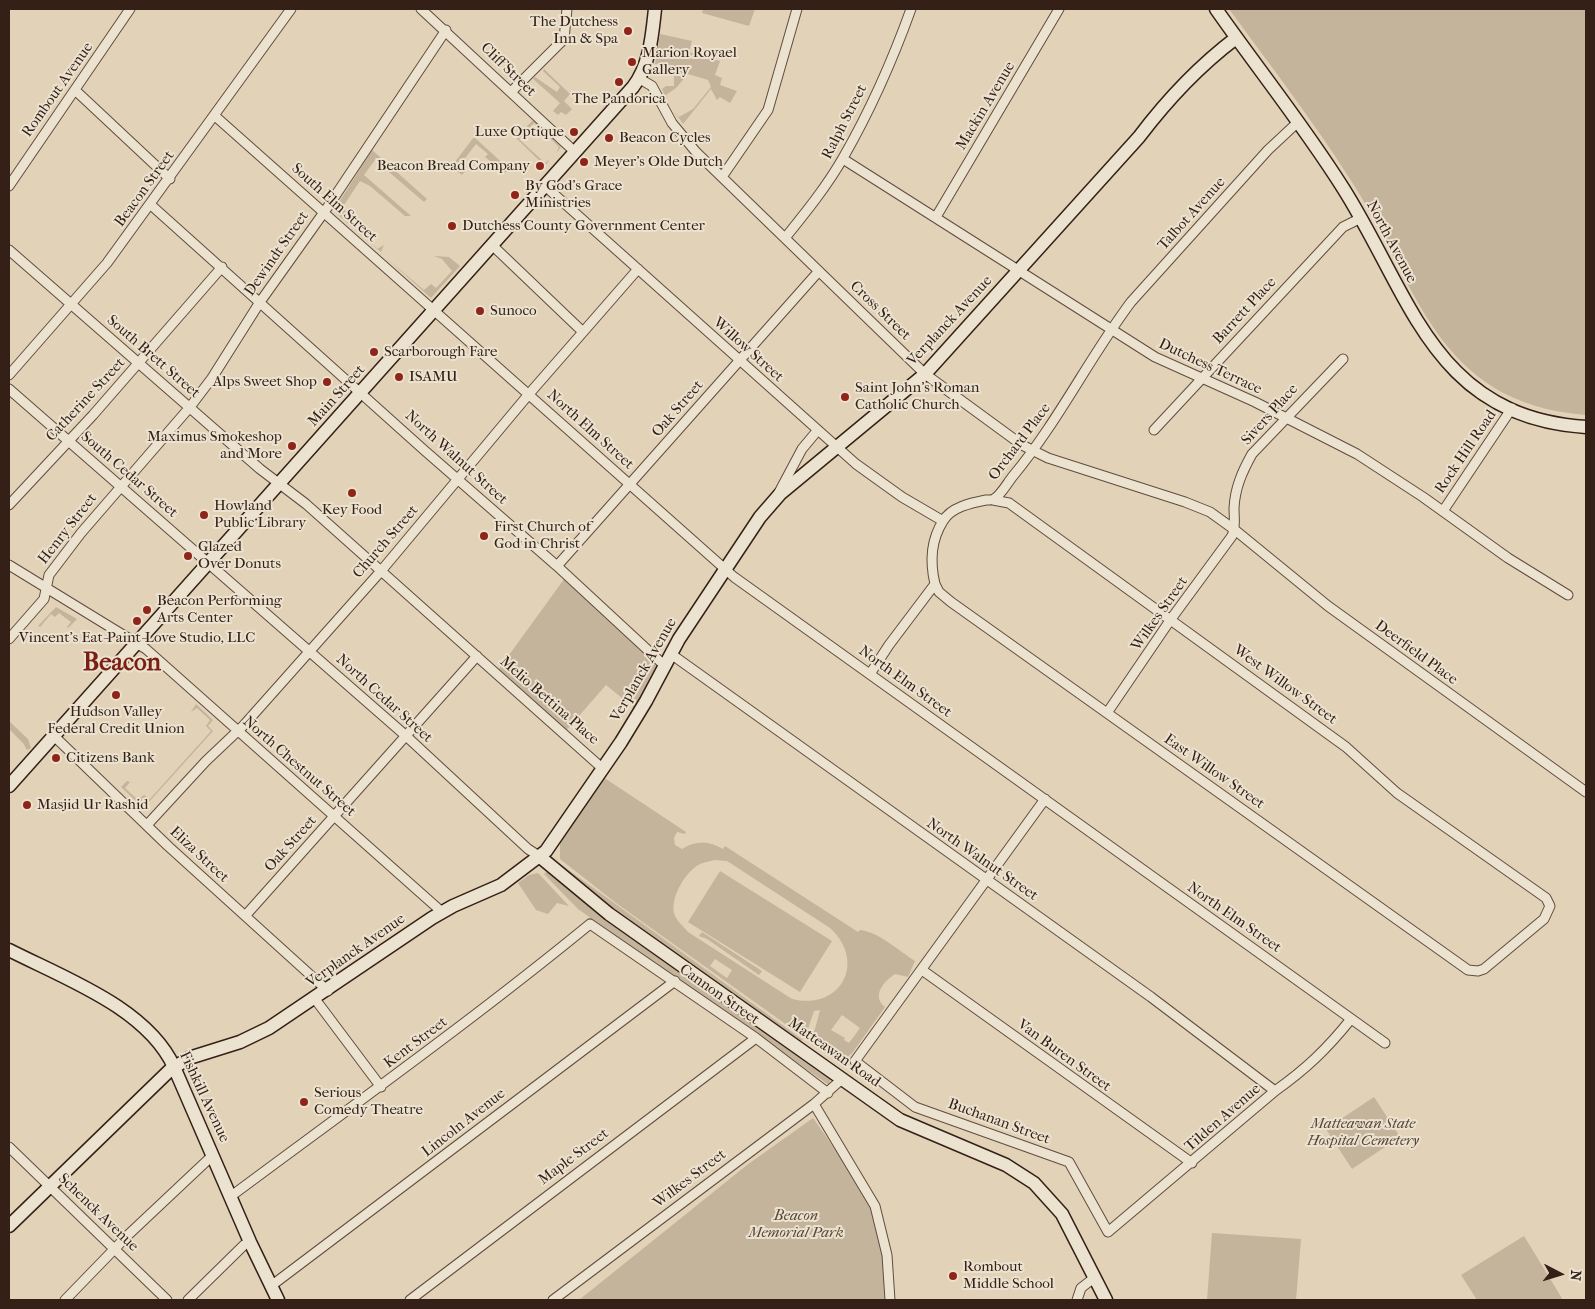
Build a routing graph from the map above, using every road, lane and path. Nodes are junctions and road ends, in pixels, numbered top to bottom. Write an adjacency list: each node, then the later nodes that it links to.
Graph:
1 (291, 9): 15 (street, Beacon Street)
2 (421, 9): 10 (street, Cliff Street)
3 (567, 9): 14 (street)
4 (654, 9): 12 (street, Main Street)
5 (797, 9): 19 (street)
6 (911, 9): 18 (street, Ralph Street)
7 (1059, 9): 25 (street, Mackin Avenue)
8 (1216, 9): 11 (street, North Avenue)
9 (127, 10): 13 (street, Rombout Avenue)
10 (446, 30): 14 (street, Cliff Street); 24 (street, Dewindt Street)
11 (1236, 38): 16 (street, North Avenue); 32 (street, Verplanck Avenue)
12 (640, 78): 17 (street, Main Street); 19 (street, Cross Street)
13 (74, 90): 20 (street); 21 (street, Rombout Avenue)
14 (512, 92): 17 (street, Cliff Street)
15 (216, 116): 20 (street, Beacon Street); 24 (street, South Elm Street)
16 (1298, 122): 26 (street, North Avenue); 37 (street, Talbot Avenue)
17 (575, 152): 22 (street, Main Street)
18 (843, 159): 25 (street, Dutchess Terrace); 27 (street, Ralph Street)
19 (722, 177): 27 (street, Cross Street)
20 (170, 179): 23 (street, Beacon Street)
21 (9, 186)
22 (545, 186): 28 (street, Main Street); 31 (street, Willow Street)
23 (151, 205): 30 (street, North Walnut Street); 35 (street, Beacon Street)
24 (324, 212): 34 (street, Dewindt Street); 36 (street, South Elm Street)
25 (936, 217): 32 (street, Dutchess Terrace)
26 (1361, 218): 44 (street, Barrett Place); 49 (street, North Avenue)
27 (785, 238): 33 (street, Cross Street)
28 (492, 245): 36 (street, Main Street); 38 (street)
29 (9, 250): 35 (street, South Brett Street)
30 (222, 267): 34 (street, North Walnut Street); 41 (street, Catherine Street)
31 (638, 269): 38 (street, Church Street); 40 (street, Willow Street)
32 (1020, 270): 37 (street, Dutchess Terrace); 42 (street, Verplanck Avenue)
33 (819, 271): 40 (street, Oak Street); 42 (street, Cross Street)
34 (260, 302): 46 (street, North Walnut Street); 48 (street, Dewindt Street)
35 (70, 306): 41 (street, South Brett Street); 43 (street, Beacon Street)
36 (434, 311): 46 (street, Main Street); 47 (street, North Elm Street)
37 (1111, 329): 44 (street, Dutchess Terrace); 56 (street, Orchard Place)
38 (583, 332): 47 (street, Church Street)
39 (1343, 358): 50 (street, Sivers Place)
40 (740, 361): 53 (street, Willow Street); 59 (street, Oak Street)
41 (139, 362): 48 (street, South Brett Street); 54 (street, Catherine Street)
42 (925, 374): 55 (street, Verplanck Avenue); 56 (street, Cross Street)
43 (9, 375)
44 (1200, 379): 50 (street, Dutchess Terrace); 52 (street, Barrett Place)
45 (9, 389): 54 (street, South Cedar Street)
46 (360, 393): 57 (street, North Walnut Street); 58 (street, Main Street)
47 (529, 394): 57 (street, Church Street); 59 (street, North Elm Street)
48 (190, 407): 58 (street, South Brett Street); 60 (street, Dewindt Street)
49 (1512, 408): 51 (street, North Avenue); 64 (street, Rock Hill Road)
50 (1286, 418): 64 (street, Dutchess Terrace); 66 (street, Sivers Place)
51 (1586, 427)
52 (1154, 430)
53 (817, 431): 55 (street, Willow Street); 61 (street)
54 (68, 440): 60 (street, South Cedar Street); 63 (street, Catherine Street)
55 (838, 448): 61 (street, Verplanck Avenue); 65 (street, Willow Street)
56 (1033, 452): 62 (street, Orchard Place); 66 (street, Cross Street)
57 (459, 479): 69 (street, North Walnut Street); 71 (street, Church Street)
58 (280, 483): 67 (street, Main Street); 71 (street, South Brett Street)
59 (630, 484): 69 (street, Oak Street); 70 (street, North Elm Street)
60 (120, 486): 67 (street, South Cedar Street); 73 (street, Henry Street)
61 (775, 500): 70 (street, Verplanck Avenue)
62 (993, 500): 65 (street, Orchard Place); 75 (street, West Willow Street)
63 (9, 505)
64 (1443, 511): 74 (street, Dutchess Terrace)
65 (943, 521): 72 (street)
66 (1235, 530): 75 (street, Wilkes Street); 89 (street, Deerfield Place)
67 (209, 562): 77 (street, Main Street); 78 (street, North Cedar Street)
68 (9, 565): 73 (street, North Chestnut Street)
69 (557, 566): 81 (street, North Walnut Street)
70 (725, 569): 79 (street, Verplanck Avenue); 82 (street, North Elm Street)
71 (381, 571): 78 (street, Church Street); 80 (street, Melio Bettina Place)
72 (935, 584): 82 (street); 83 (street, East Willow Street)
73 (46, 588): 76 (street, Henry Street); 77 (street, North Chestnut Street)
74 (1568, 595)
75 (1171, 619): 83 (street, Wilkes Street); 99 (street, West Willow Street)
76 (9, 639)
77 (136, 644): 84 (street, North Chestnut Street); 86 (street, Main Street)
78 (309, 650): 84 (street, Church Street); 85 (street, North Cedar Street)
79 (671, 654): 81 (street, Verplanck Avenue); 94 (street, North Walnut Street)
80 (477, 656): 85 (street, Oak Street); 87 (street, Melio Bettina Place)
81 (665, 666): 87 (street, Verplanck Avenue)
82 (870, 674): 90 (street, North Elm Street)
83 (1106, 713): 99 (street, East Willow Street)
84 (237, 731): 91 (street, North Chestnut Street); 92 (street, Church Street)
85 (405, 735): 91 (street, Oak Street); 93 (street, North Cedar Street)
86 (54, 736): 88 (street, Main Street); 92 (street, Eliza Street)
87 (602, 768): 93 (street, Verplanck Avenue)
88 (9, 786)
89 (1586, 792)
90 (1045, 799): 94 (street); 104 (street, North Elm Street)
91 (334, 816): 95 (street, North Chestnut Street); 96 (street, Oak Street)
92 (147, 825): 96 (street, Eliza Street)
93 (539, 856): 95 (street, Verplanck Avenue); 108 (street, Matteawan Road)
94 (986, 880): 100 (street); 110 (street, North Walnut Street)
95 (442, 912): 102 (street, Verplanck Avenue)
96 (245, 916): 102 (street, Eliza Street)
97 (590, 924): 101 (street, Cannon Street); 109 (street, Kent Street)
98 (9, 950): 107 (street, Fishkill Avenue)
99 (1484, 969)
100 (922, 970): 115 (street, Van Buren Street); 119 (street, Buchanan Street)
101 (675, 980): 105 (street, Cannon Street); 123 (street, Lincoln Avenue)
102 (328, 991): 103 (street, Verplanck Avenue)
103 (315, 999): 107 (street, Verplanck Avenue); 109 (street)
104 (1351, 1019): 106 (street, North Elm Street); 110 (street, Tilden Avenue)
105 (756, 1038): 111 (street, Cannon Street); 128 (street, Maple Street)
106 (1385, 1043)
107 (174, 1067): 114 (street, Fishkill Avenue); 116 (street, Verplanck Avenue)
108 (842, 1079): 111 (street, Wilkes Street); 122 (street, Matteawan Road)
109 (381, 1087): 117 (street, Kent Street)
110 (1275, 1091): 115 (street, Tilden Avenue)
111 (828, 1093): 112 (street, Wilkes Street)
112 (814, 1104): 129 (street, Wilkes Street); 130 (street)
113 (9, 1147): 116 (street, Schenck Avenue)
114 (213, 1155): 117 (street, Fishkill Avenue); 121 (street)
115 (1192, 1163): 119 (street, Tilden Avenue)
116 (50, 1185): 118 (street, Verplanck Avenue); 121 (street, Schenck Avenue)
117 (230, 1197): 120 (street, Fishkill Avenue)
118 (9, 1226)
119 (1108, 1232)
120 (250, 1242): 123 (street, Fishkill Avenue); 126 (street)
121 (116, 1248): 124 (street); 125 (street, Schenck Avenue)
122 (1094, 1278): 131 (street); 132 (street, Matteawan Road)
123 (271, 1286): 127 (street, Fishkill Avenue)
124 (65, 1300)
125 (167, 1300)
126 (188, 1300)
127 (278, 1300)
128 (410, 1300)
129 (553, 1300)
130 (890, 1300)
131 (1076, 1300)
132 (1106, 1300)

